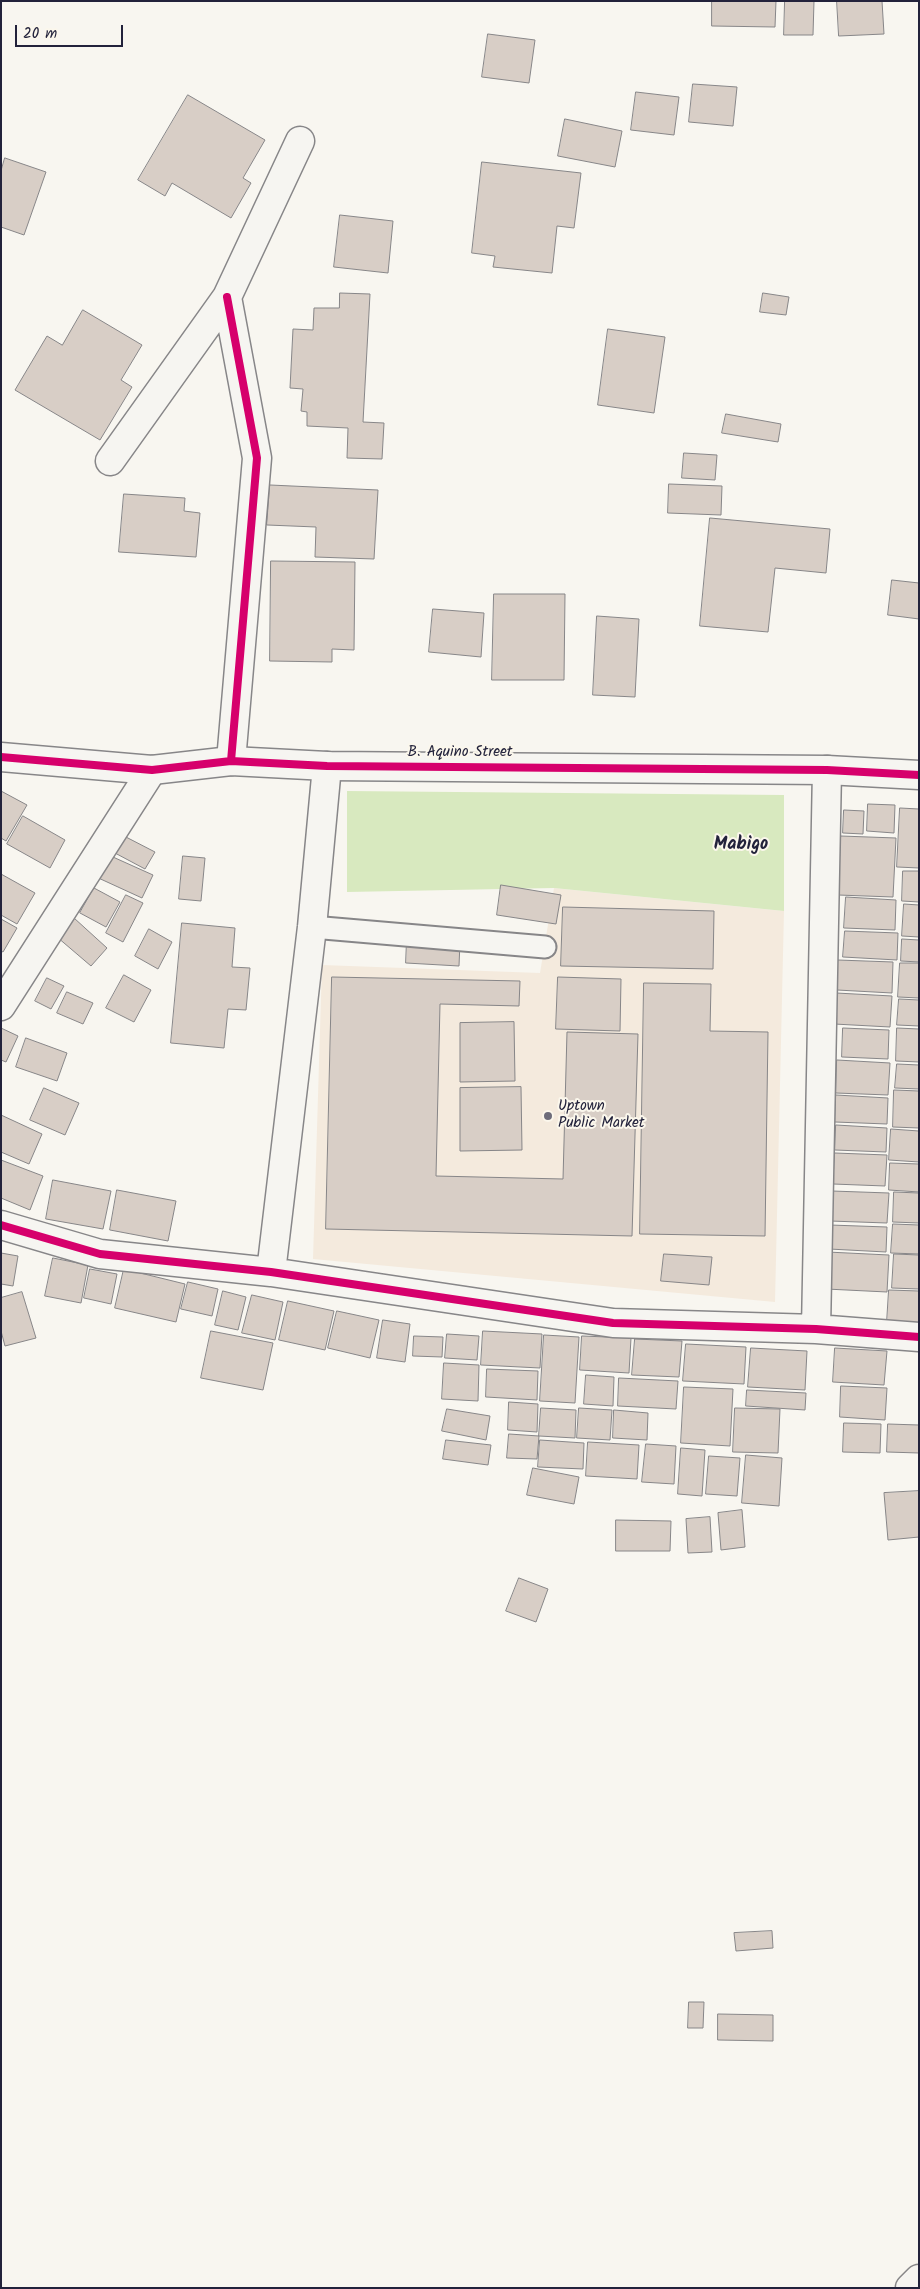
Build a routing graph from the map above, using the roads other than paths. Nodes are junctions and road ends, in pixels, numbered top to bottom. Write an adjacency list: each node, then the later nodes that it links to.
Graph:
1 (300, 142): 2 (street)
2 (227, 297): 3 (street); 5 (street)
3 (110, 461)
4 (1, 757): 7 (street, B. Aquino Street)
5 (231, 761): 6 (street, B. Aquino Street); 7 (street, B. Aquino Street)
6 (327, 766): 8 (street, B. Aquino Street); 10 (street)
7 (152, 770): 12 (street)
8 (827, 770): 9 (street, B. Aquino Street); 15 (street)
9 (919, 774)
10 (312, 927): 11 (lane); 14 (street)
11 (545, 947)
12 (1, 1006)
13 (1, 1225): 14 (street)
14 (271, 1272): 15 (street)
15 (816, 1329): 16 (street)
16 (919, 1337)
17 (919, 2279): 18 (street)
18 (910, 2288)

